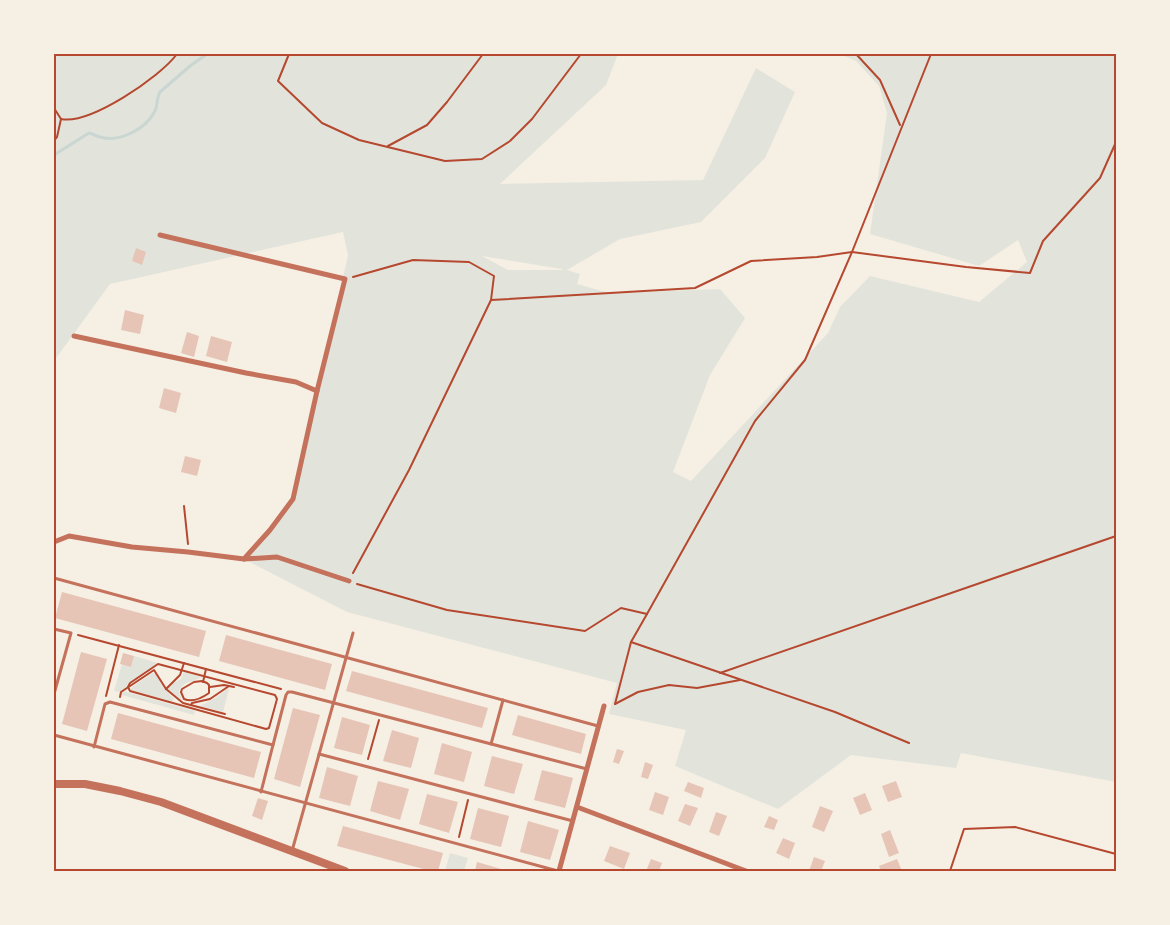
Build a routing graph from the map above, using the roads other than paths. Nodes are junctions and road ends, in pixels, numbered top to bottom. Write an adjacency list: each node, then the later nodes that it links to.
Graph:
1 (160, 235): 3 (street)
2 (74, 336): 3 (street)
3 (317, 391): 5 (street)
4 (54, 542): 5 (street)
5 (244, 559): 7 (street)
6 (54, 578): 10 (lane)
7 (349, 582)
8 (54, 629): 11 (lane)
9 (353, 633): 10 (lane)
10 (346, 657): 12 (lane); 13 (lane)
11 (54, 694)
12 (503, 700): 15 (lane); 17 (lane)
13 (333, 702): 17 (lane); 18 (lane); 20 (lane)
14 (604, 705): 15 (street)
15 (599, 726): 21 (street)
16 (54, 735): 19 (lane)
17 (491, 744): 21 (lane)
18 (273, 745): 19 (lane); 23 (lane)
19 (94, 747): 23 (lane)
20 (319, 754): 24 (lane); 26 (lane)
21 (587, 769): 25 (street)
22 (54, 784): 27 (street)
23 (261, 792): 24 (lane)
24 (305, 803): 27 (lane); 29 (lane)
25 (576, 807): 26 (street); 30 (street)
26 (573, 821): 29 (street)
27 (292, 851): 28 (street)
28 (345, 871)
29 (558, 871)
30 (746, 871)

